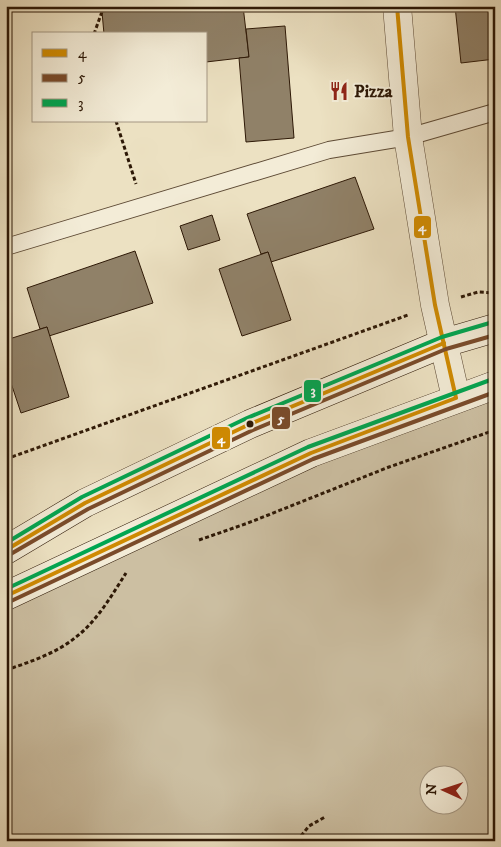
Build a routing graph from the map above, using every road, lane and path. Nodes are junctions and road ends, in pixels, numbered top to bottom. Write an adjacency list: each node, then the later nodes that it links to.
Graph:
1 (104, 6): 3 (path)
2 (397, 6): 6 (main road)
3 (95, 32)
4 (495, 112): 6 (lane)
5 (116, 122): 7 (path)
6 (408, 137): 7 (lane); 9 (main road)
7 (143, 206): 8 (lane)
8 (6, 247)
9 (435, 305): 11 (main road); 15 (path)
10 (495, 328): 11 (main road)
11 (444, 343): 13 (main road); 17 (main road)
12 (495, 385): 13 (main road)
13 (456, 398): 19 (main road)
14 (495, 430): 16 (path)
15 (6, 460)
16 (195, 541)
17 (6, 550)
18 (127, 570): 20 (path)
19 (6, 596)
20 (6, 670)
21 (325, 817): 22 (path)
22 (297, 841)

